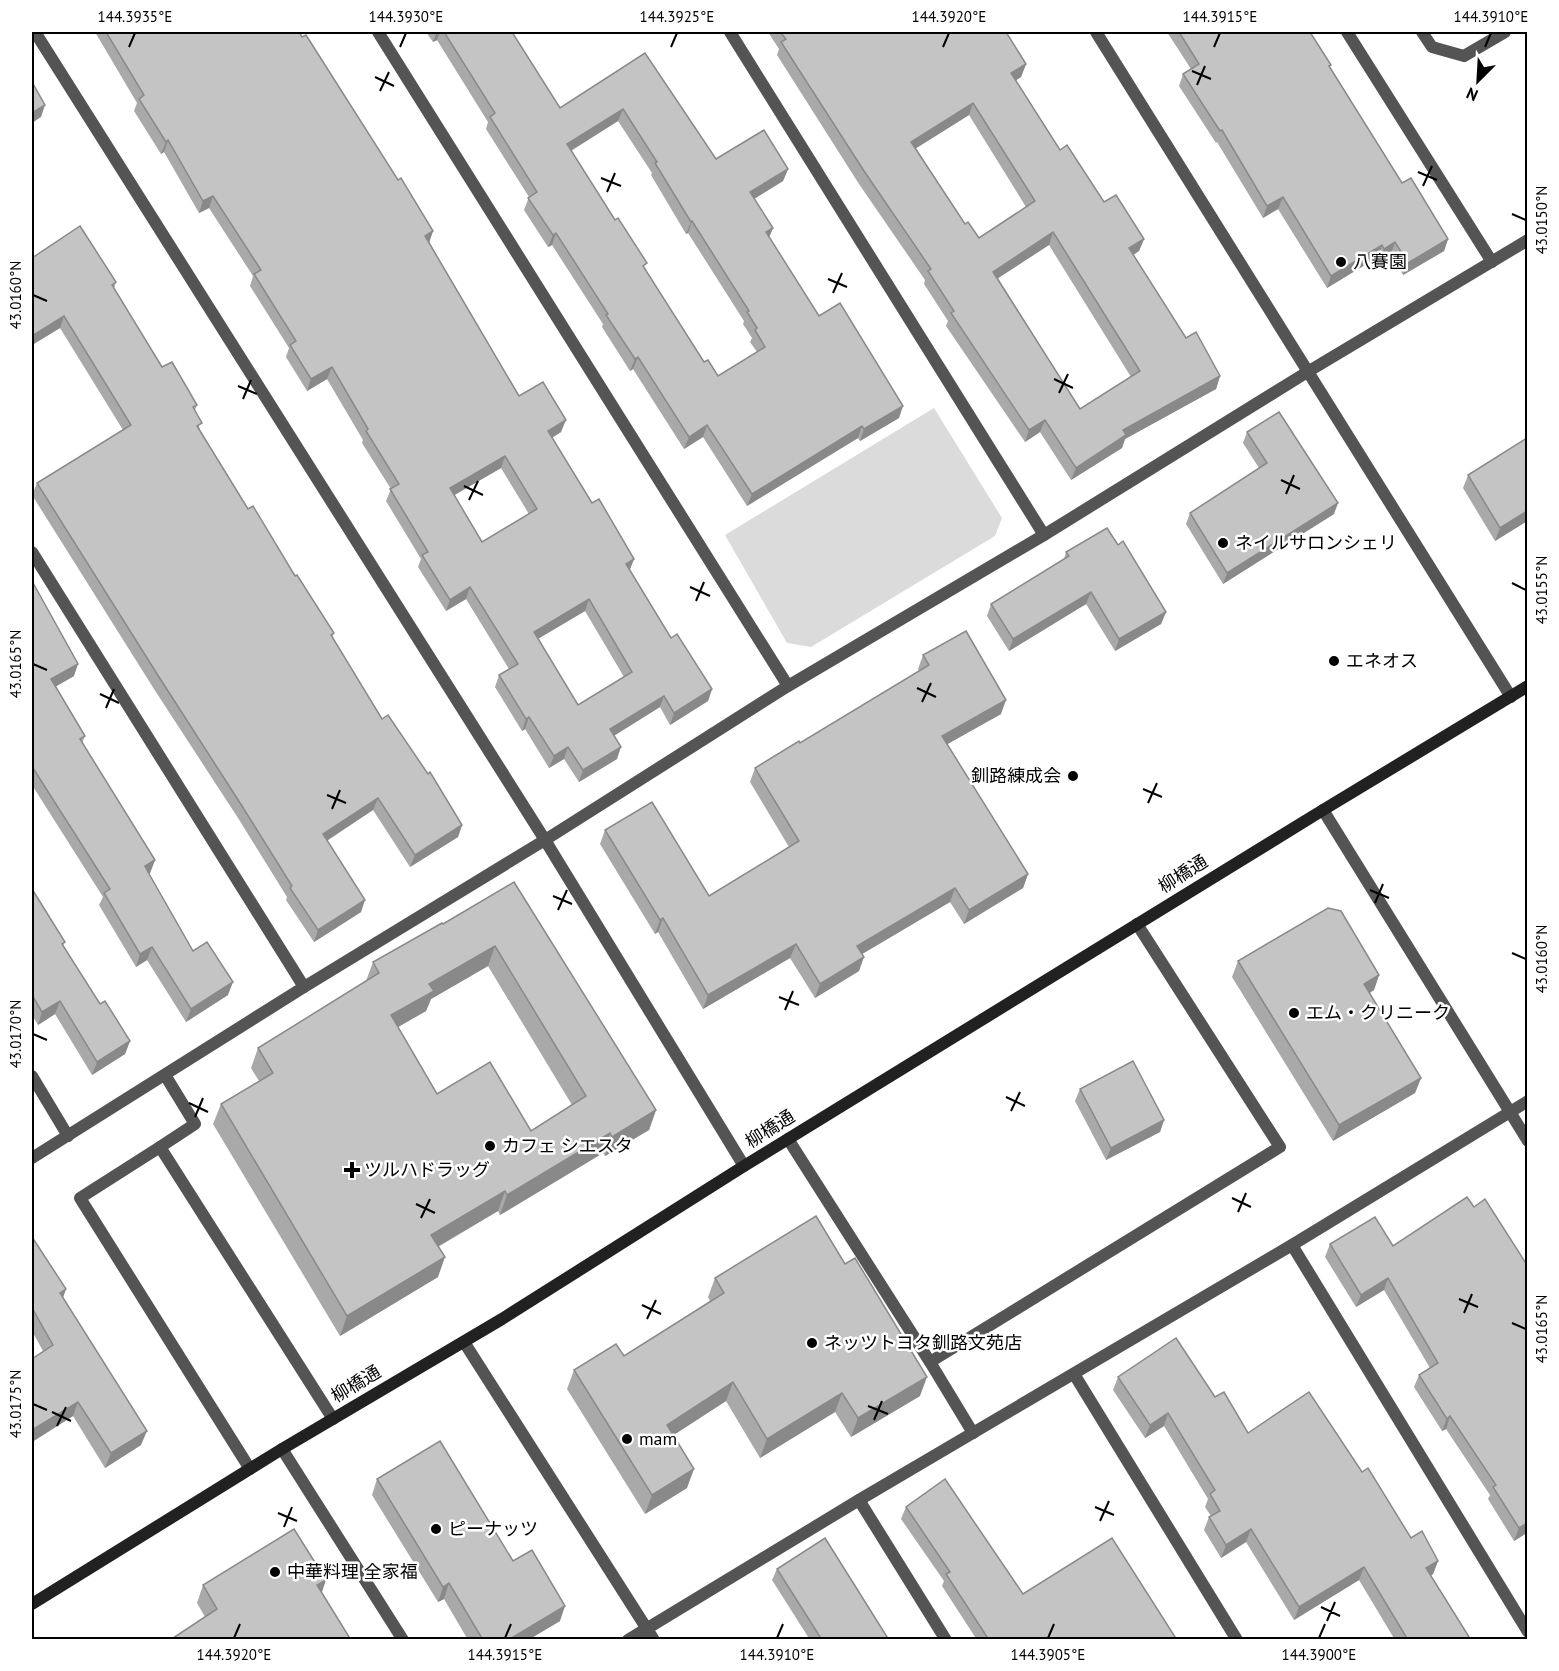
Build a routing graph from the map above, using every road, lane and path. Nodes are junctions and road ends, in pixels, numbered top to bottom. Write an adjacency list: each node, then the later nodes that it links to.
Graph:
1 (35, 32): 17 (street)
2 (378, 32): 13 (street)
3 (730, 32): 11 (street)
4 (1096, 32): 10 (street)
5 (1347, 32): 9 (street)
6 (1422, 32): 7 (street)
7 (1505, 32)
8 (1527, 240): 9 (street)
9 (1492, 262): 10 (street)
10 (1309, 371): 11 (street); 15 (street)
11 (1044, 535): 13 (street)
12 (32, 552): 19 (street)
13 (789, 686): 17 (street)
14 (1527, 686): 15 (street, 柳橋通)
15 (1511, 697): 16 (street, 柳橋通)
16 (1323, 810): 18 (street, 柳橋通); 23 (street)
17 (545, 840): 19 (street); 29 (street)
18 (1137, 924): 25 (street, 柳橋通); 32 (street)
19 (304, 987): 20 (street)
20 (165, 1075): 24 (street); 27 (street)
21 (32, 1076): 24 (street)
22 (1527, 1101): 23 (street)
23 (1509, 1112): 26 (street); 30 (street)
24 (68, 1136): 28 (street)
25 (788, 1139): 29 (street, 柳橋通); 32 (street)
26 (1527, 1141)
27 (160, 1147): 34 (street); 37 (street)
28 (32, 1158)
29 (744, 1166): 31 (street, 柳橋通)
30 (1292, 1245): 33 (street); 41 (street)
31 (464, 1342): 34 (street, 柳橋通); 40 (street)
32 (930, 1362): 35 (street)
33 (1074, 1374): 35 (street); 46 (street)
34 (333, 1419): 36 (street, 柳橋通)
35 (974, 1433): 38 (street)
36 (282, 1449): 37 (street, 柳橋通); 42 (street)
37 (250, 1469): 39 (street, 柳橋通)
38 (859, 1500): 40 (street); 45 (street)
39 (32, 1604)
40 (647, 1628): 43 (street); 44 (street)
41 (1527, 1632)
42 (403, 1640)
43 (628, 1640)
44 (654, 1640)
45 (946, 1640)
46 (1237, 1640)

